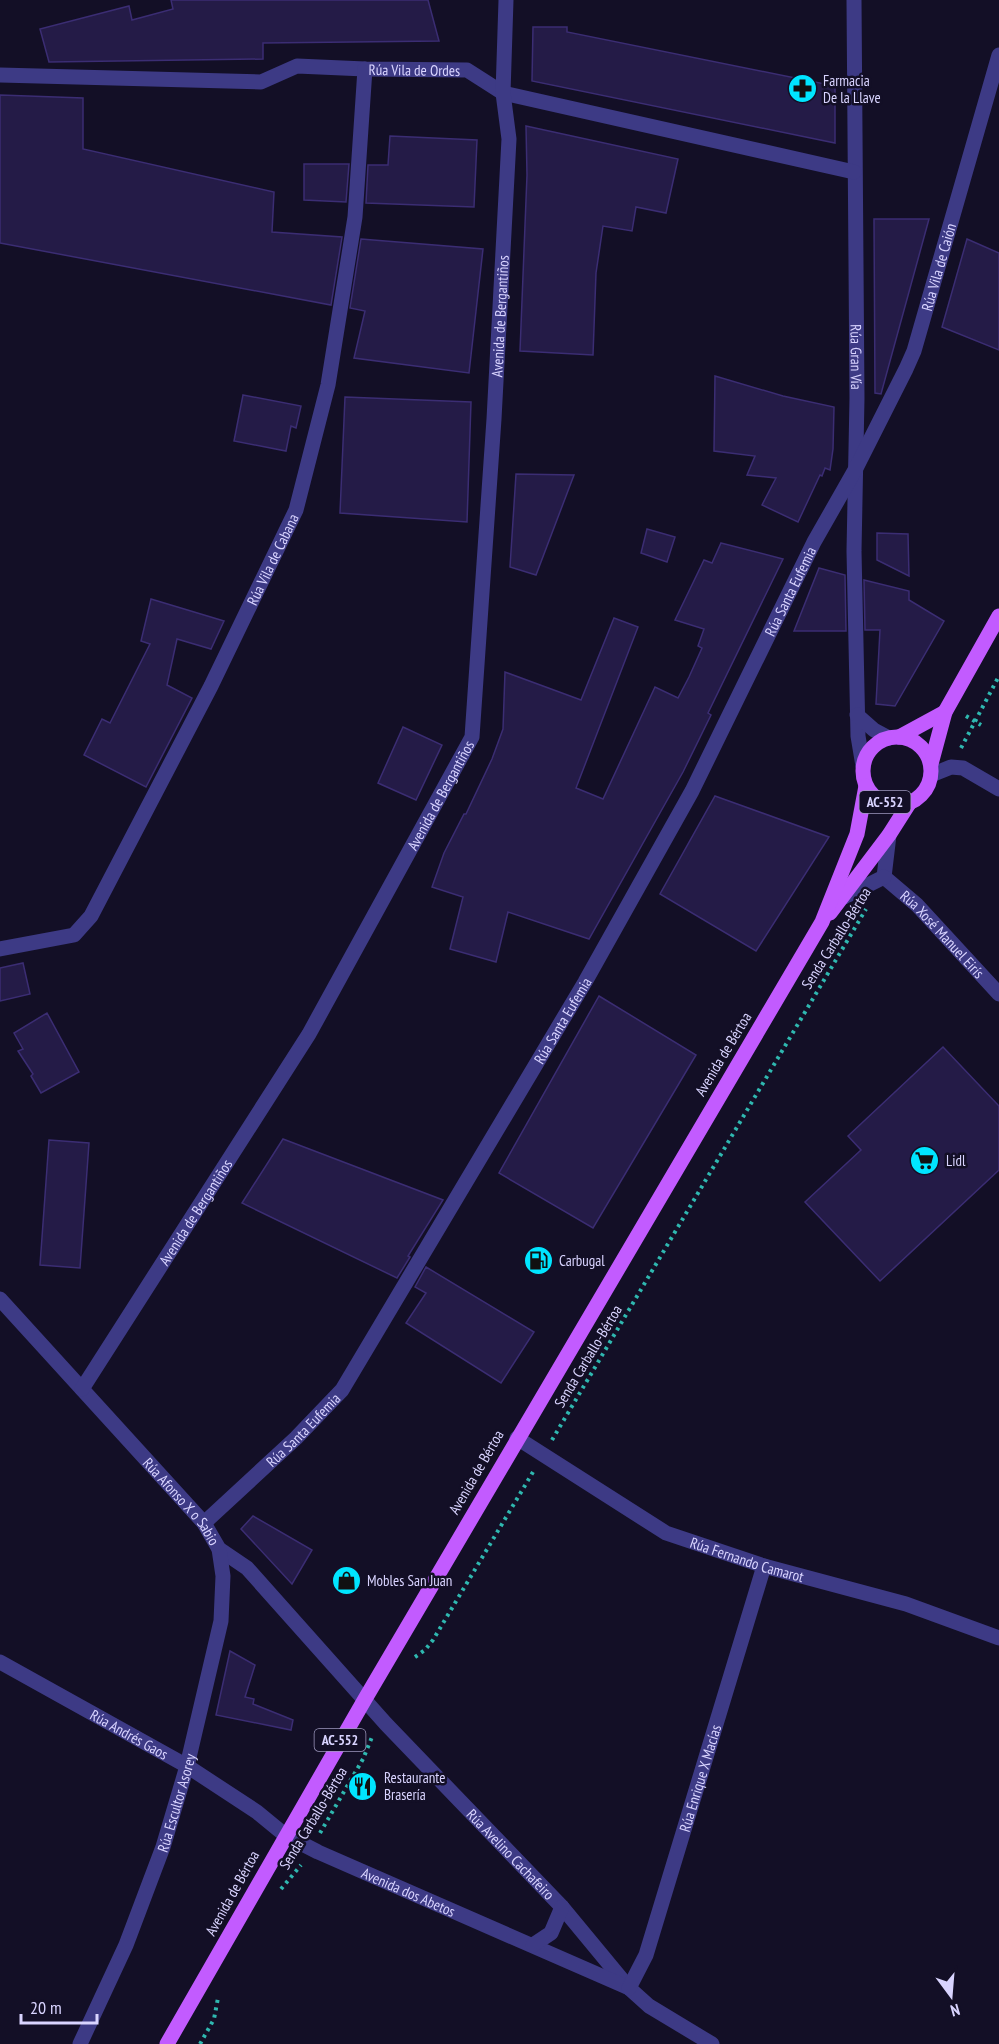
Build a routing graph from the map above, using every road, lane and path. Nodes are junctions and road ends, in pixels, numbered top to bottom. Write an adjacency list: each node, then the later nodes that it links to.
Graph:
1 (506, 0): 6 (street, Avenida de Bergantiños)
2 (854, 0): 7 (street, Rúa Gran Vía)
3 (999, 55): 8 (street, Rúa Vila de Caión)
4 (365, 69): 5 (street, Rúa Vila de Ordes); 6 (street, Rúa Vila de Ordes); 27 (street, Rúa Vila de Cabana)
5 (0, 75)
6 (503, 93): 7 (street, Rúa Vila de Ordes); 30 (street, Avenida de Bergantiños)
7 (854, 172): 8 (street, Rúa Gran Vía)
8 (855, 470): 12 (street, Rúa Gran Vía); 33 (street, Rúa Santa Eufemia)
9 (999, 616): 11 (main road, AC-552)
10 (999, 676): 14 (path)
11 (945, 712): 16 (main road); 19 (main road, AC-552)
12 (858, 715): 16 (street); 17 (street, Rúa Gran Vía)
13 (966, 716): 14 (path)
14 (974, 721): 15 (path); 18 (path)
15 (981, 725)
16 (894, 737): 17 (main road); 19 (main road)
17 (863, 766): 20 (main road, AC-552)
18 (951, 767): 19 (street); 21 (street)
19 (931, 770): 22 (main road, AC-552)
20 (866, 786): 22 (main road, AC-552); 26 (main road, Avenida de Bértoa / AC-552)
21 (999, 789)
22 (910, 802): 23 (main road, Avenida de Bértoa / AC-552)
23 (889, 835): 24 (street); 25 (main road, Avenida de Bértoa / AC-552)
24 (885, 879): 25 (street); 28 (street, Rúa Xosé Manuel Eirís); 32 (path, Senda Carballo-Bértoa)
25 (844, 897): 26 (main road, Avenida de Bértoa / AC-552)
26 (822, 922): 31 (main road, Avenida de Bértoa / AC-552)
27 (0, 950)
28 (999, 994)
29 (0, 1299): 30 (street, Rúa Afonso X o Sabio)
30 (82, 1389): 33 (street, Rúa Afonso X o Sabio)
31 (517, 1438): 32 (street, Rúa Fernando Camarot); 39 (main road, Avenida de Bértoa / AC-552)
32 (543, 1455): 35 (street, Rúa Fernando Camarot); 37 (path, Senda Carballo-Bértoa)
33 (204, 1523): 34 (street, Rúa Afonso X o Sabio)
34 (219, 1549): 39 (street, Rúa Afonso X o Sabio); 41 (street, Rúa Escultor Asorey)
35 (764, 1566): 36 (street, Rúa Fernando Camarot); 47 (street, Rúa Enrique X Macías)
36 (999, 1638)
37 (413, 1658)
38 (0, 1662): 41 (street, Rúa Andrés Gaos)
39 (364, 1698): 40 (street, Rúa Avelino Cachafeiro); 42 (main road, Avenida de Bértoa / AC-552)
40 (380, 1718): 43 (path, Senda Carballo-Bértoa); 45 (street, Rúa Avelino Cachafeiro)
41 (187, 1766): 42 (street, Rúa Andrés Gaos); 49 (street, Rúa Escultor Asorey)
42 (285, 1835): 43 (street, Avenida dos Abetos); 50 (main road, Avenida de Bértoa / AC-552)
43 (311, 1849): 44 (path, Senda Carballo-Bértoa); 46 (street, Avenida dos Abetos)
44 (275, 1895)
45 (562, 1907): 46 (street); 47 (street, Rúa Avelino Cachafeiro)
46 (533, 1945): 47 (street, Avenida dos Abetos)
47 (629, 1988): 52 (street, Avenida dos Abetos)
48 (218, 1989): 51 (path)
49 (80, 2044)
50 (167, 2044)
51 (200, 2044)
52 (712, 2044)

